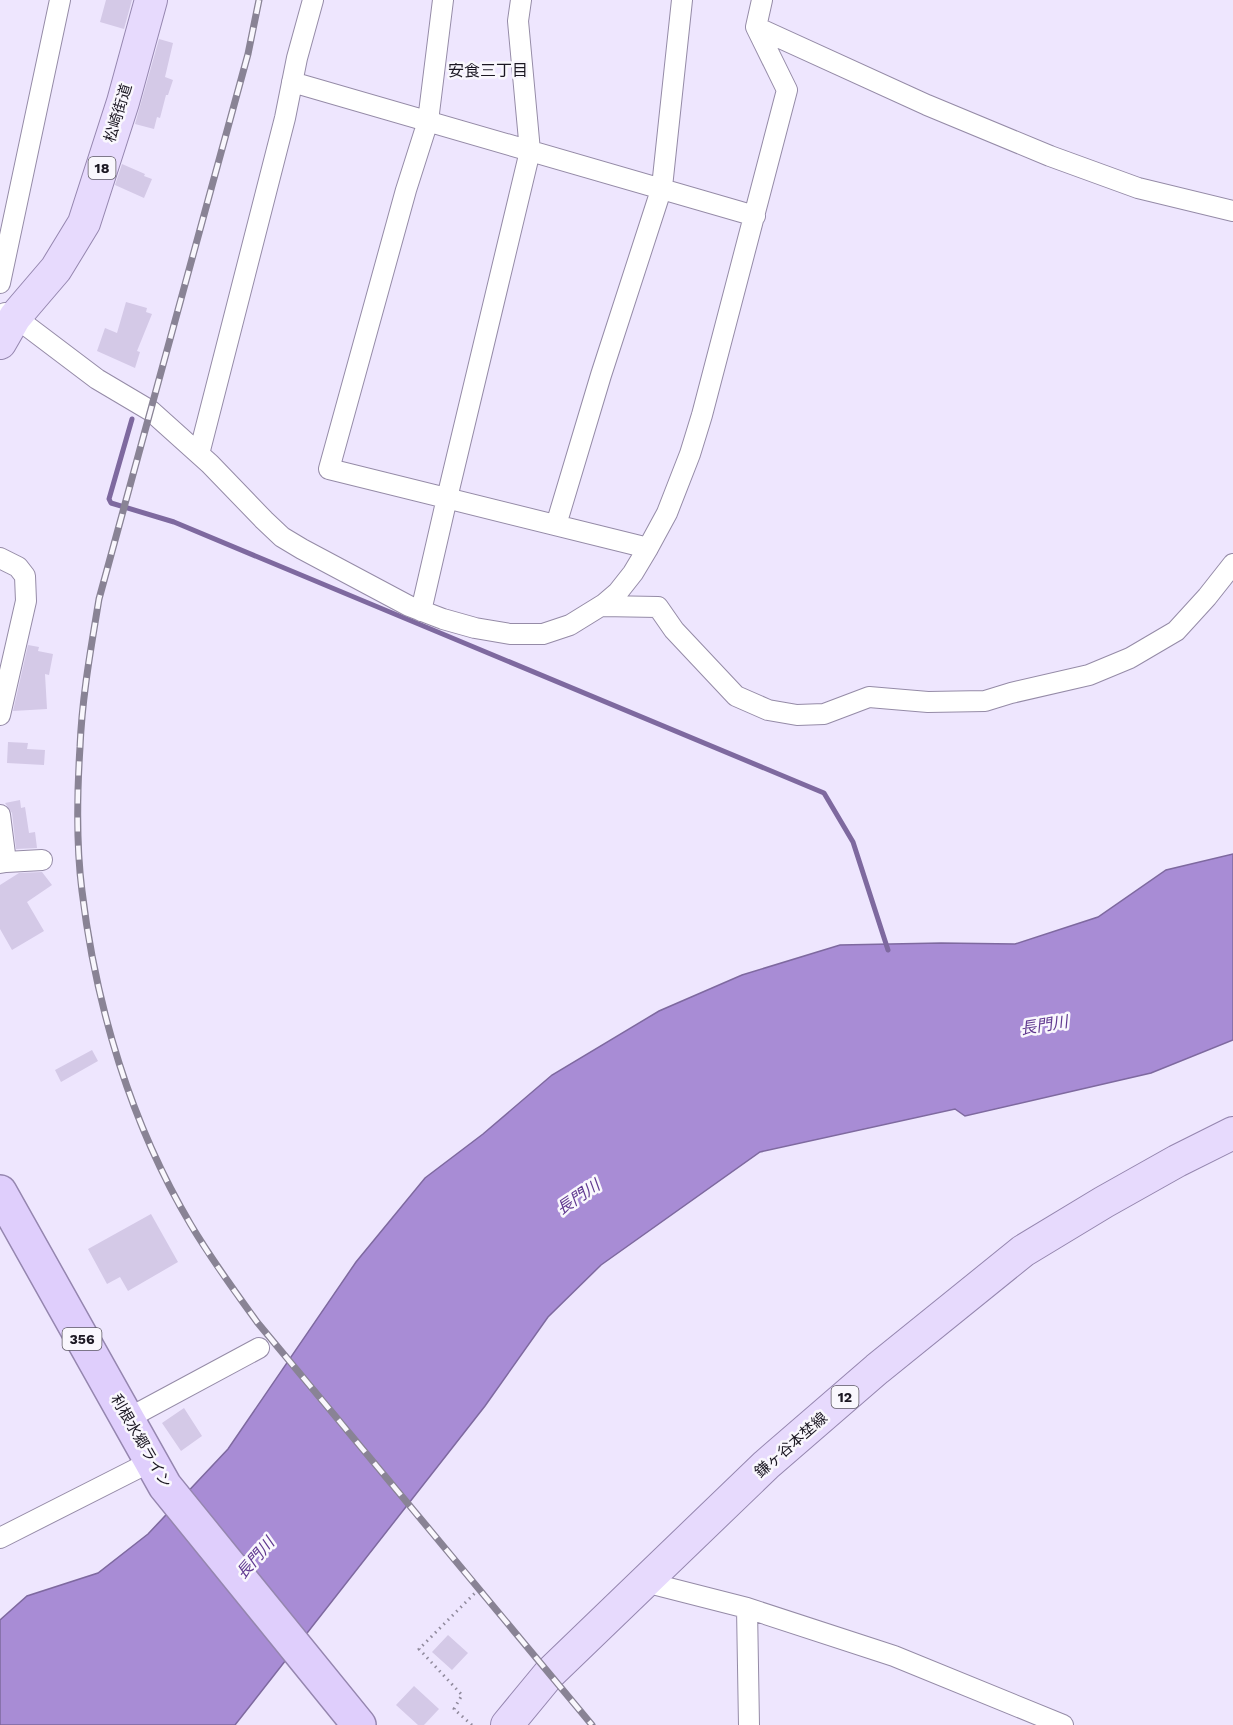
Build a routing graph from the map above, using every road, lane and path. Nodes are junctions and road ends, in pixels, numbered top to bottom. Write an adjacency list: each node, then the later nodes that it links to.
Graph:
1 (60, 0): 15 (street)
2 (151, 0): 16 (main road, 松崎街道 / 18)
3 (313, 0): 9 (street)
4 (443, 0): 10 (street)
5 (521, 0): 11 (street)
6 (682, 0): 12 (street)
7 (762, 0): 8 (street)
8 (756, 27): 13 (street); 14 (street)
9 (292, 82): 10 (street); 17 (street)
10 (428, 121): 11 (street); 18 (street)
11 (530, 151): 12 (street); 18 (street)
12 (661, 189): 14 (street); 19 (street)
13 (1233, 212)
14 (755, 216): 20 (street)
15 (0, 283)
16 (5, 324): 17 (street)
17 (200, 454): 24 (street)
18 (447, 498): 19 (street); 24 (street)
19 (556, 525): 20 (street)
20 (648, 548): 23 (street)
21 (0, 558): 25 (street)
22 (1233, 564): 23 (street)
23 (602, 606): 24 (street)
24 (421, 610)
25 (0, 715)
26 (0, 815): 28 (street)
27 (42, 860): 28 (street)
28 (3, 863)
29 (1233, 1133): 35 (main road, 鎌ヶ谷本埜線 / 12)
30 (3, 1202): 32 (highway, 利根水郷ライン / 356)
31 (259, 1348): 32 (street)
32 (127, 1419): 33 (highway, 利根水郷ライン / 356)
33 (158, 1474): 34 (street); 38 (highway, 利根水郷ライン / 356)
34 (0, 1538)
35 (645, 1582): 37 (street); 40 (main road, 鎌ヶ谷本埜線 / 12)
36 (478, 1589): 39 (path)
37 (747, 1608): 41 (street); 42 (street)
38 (353, 1719)
39 (472, 1725)
40 (507, 1725)
41 (749, 1725)
42 (1063, 1725)

